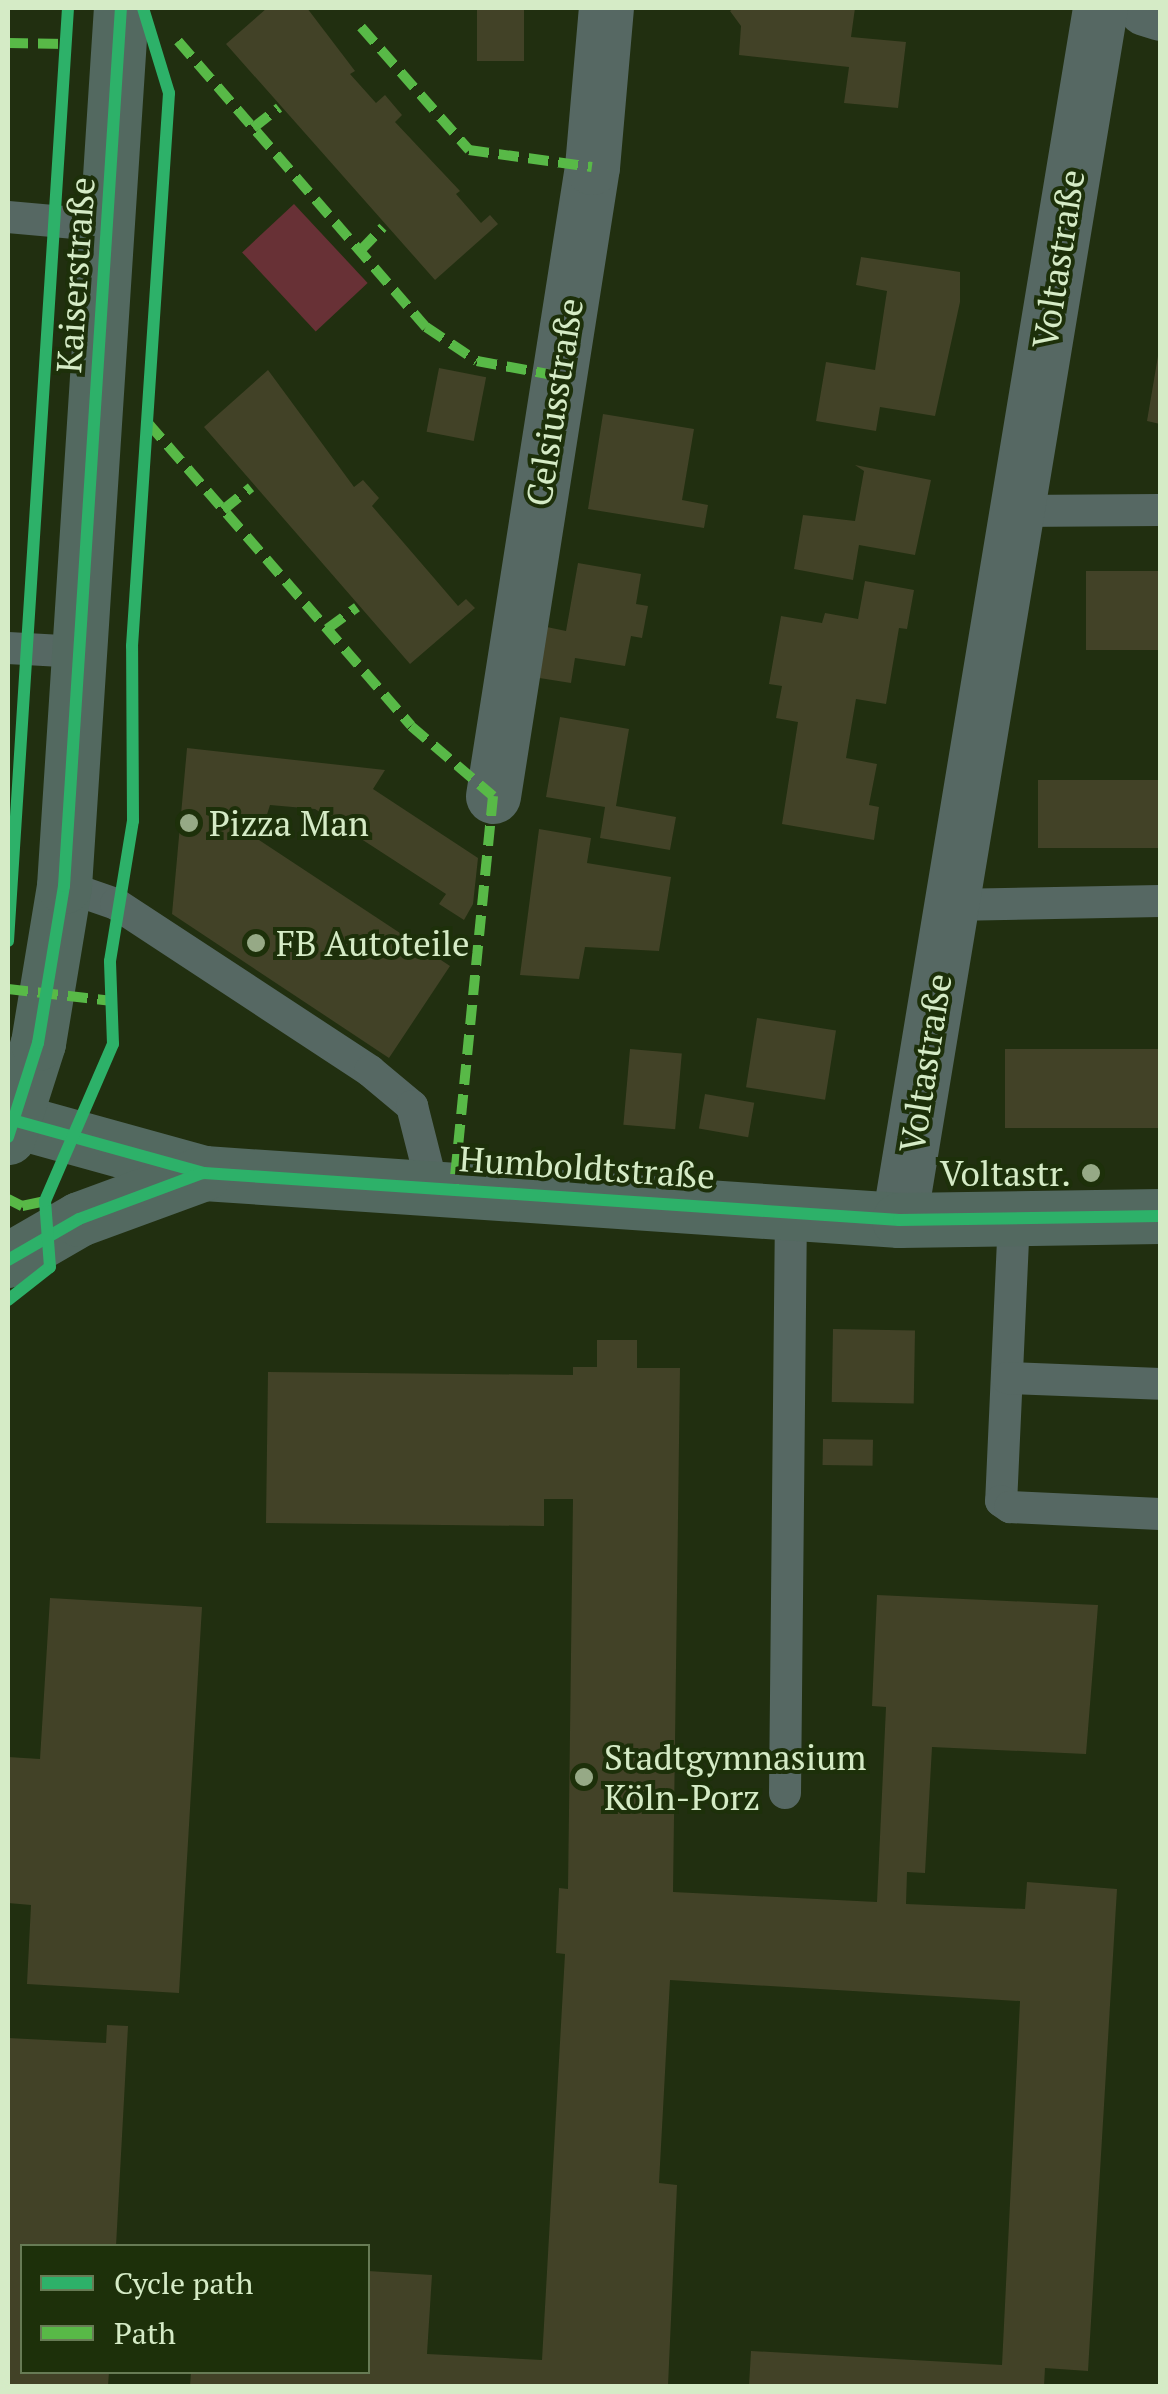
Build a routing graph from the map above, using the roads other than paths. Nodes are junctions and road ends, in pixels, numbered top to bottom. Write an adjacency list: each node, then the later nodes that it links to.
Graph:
1 (121, 8): 7 (street, Kaiserstraße)
2 (606, 8): 12 (street, Celsiusstraße)
3 (1100, 8): 9 (street, Voltastraße)
4 (1145, 8): 5 (street)
5 (1160, 13)
6 (8, 216): 7 (lane)
7 (109, 226): 11 (street, Kaiserstraße)
8 (1160, 510): 9 (lane)
9 (1016, 511): 15 (street, Voltastraße)
10 (8, 648): 11 (lane)
11 (80, 652): 13 (street, Kaiserstraße)
12 (493, 796)
13 (64, 886): 16 (street, Kaiserstraße); 18 (lane)
14 (1160, 901): 15 (lane)
15 (950, 906): 22 (street, Voltastraße)
16 (12, 1129): 17 (street, Humboldtstraße)
17 (204, 1172): 18 (street, Humboldtstraße); 23 (street)
18 (432, 1186): 19 (street, Humboldtstraße)
19 (792, 1212): 22 (street, Humboldtstraße); 27 (lane)
20 (1160, 1216): 21 (street, Humboldtstraße)
21 (1014, 1218): 22 (street, Humboldtstraße); 24 (lane)
22 (899, 1220)
23 (8, 1260)
24 (1008, 1378): 25 (lane); 26 (lane)
25 (1160, 1384)
26 (1160, 1514)
27 (786, 1793)

